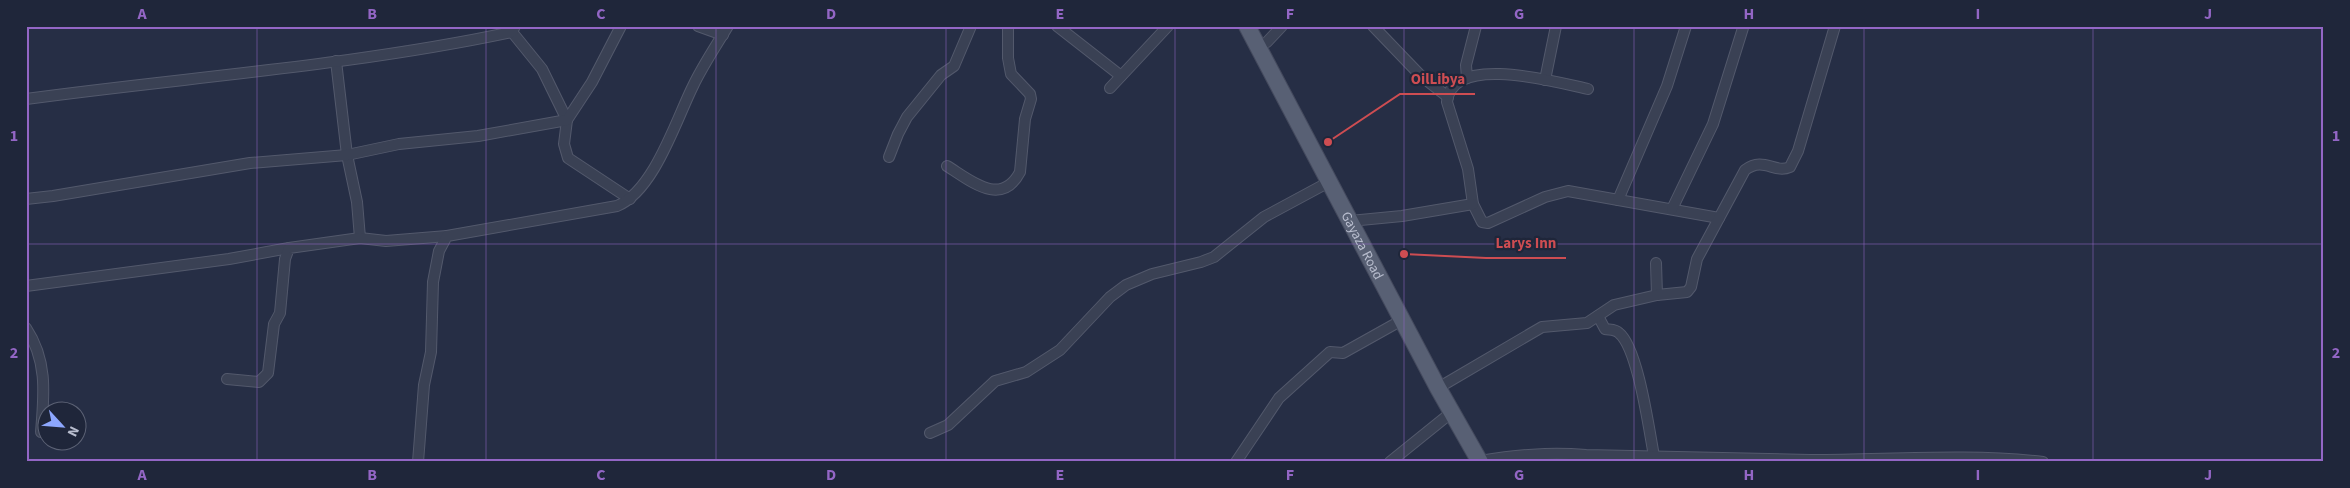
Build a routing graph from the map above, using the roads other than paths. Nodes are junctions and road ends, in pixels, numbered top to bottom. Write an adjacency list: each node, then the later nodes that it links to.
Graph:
1 (621, 26): 26 (street)
2 (698, 26): 16 (street)
3 (971, 26): 28 (street)
4 (1008, 26): 29 (street)
5 (1057, 26): 19 (street)
6 (1168, 26): 19 (street)
7 (1247, 26): 30 (main road, Gayaza Road)
8 (1282, 26): 17 (street)
9 (1373, 26): 24 (street)
10 (1476, 26): 20 (street)
11 (1556, 26): 21 (street)
12 (1686, 26): 33 (street)
13 (1835, 26): 36 (street)
14 (1743, 28): 35 (street)
15 (513, 29): 18 (street); 26 (street)
16 (725, 30): 32 (street)
17 (1267, 42)
18 (336, 61): 25 (street); 27 (street)
19 (1121, 76): 22 (street)
20 (1467, 78): 21 (street); 24 (street)
21 (1545, 80): 23 (street)
22 (1110, 88)
23 (1588, 90)
24 (1448, 97): 34 (street)
25 (26, 99)
26 (568, 120): 27 (street); 32 (street)
27 (348, 155): 31 (street); 39 (street)
28 (889, 157)
29 (947, 166)
30 (1328, 182): 37 (main road, Gayaza Road); 51 (street)
31 (26, 199)
32 (630, 199): 38 (street)
33 (1618, 200): 34 (street); 35 (street)
34 (1473, 204): 37 (street)
35 (1672, 209): 36 (street)
36 (1719, 218): 43 (street)
37 (1350, 221): 45 (main road, Gayaza Road)
38 (447, 236): 39 (street); 53 (street)
39 (360, 238): 40 (street)
40 (289, 248): 42 (street); 47 (street)
41 (1656, 263): 43 (street)
42 (26, 286)
43 (1657, 294): 44 (street)
44 (1598, 316): 48 (street); 52 (street)
45 (1402, 320): 48 (main road, Gayaza Road); 54 (street)
46 (26, 328): 49 (street)
47 (226, 379)
48 (1438, 388): 50 (main road, Gayaza Road)
49 (44, 400)
50 (1452, 412): 55 (street); 56 (main road, Gayaza Road)
51 (930, 433)
52 (1654, 456): 56 (street); 57 (street)
53 (418, 462)
54 (1236, 462)
55 (1390, 462)
56 (1480, 462)
57 (2043, 462)

